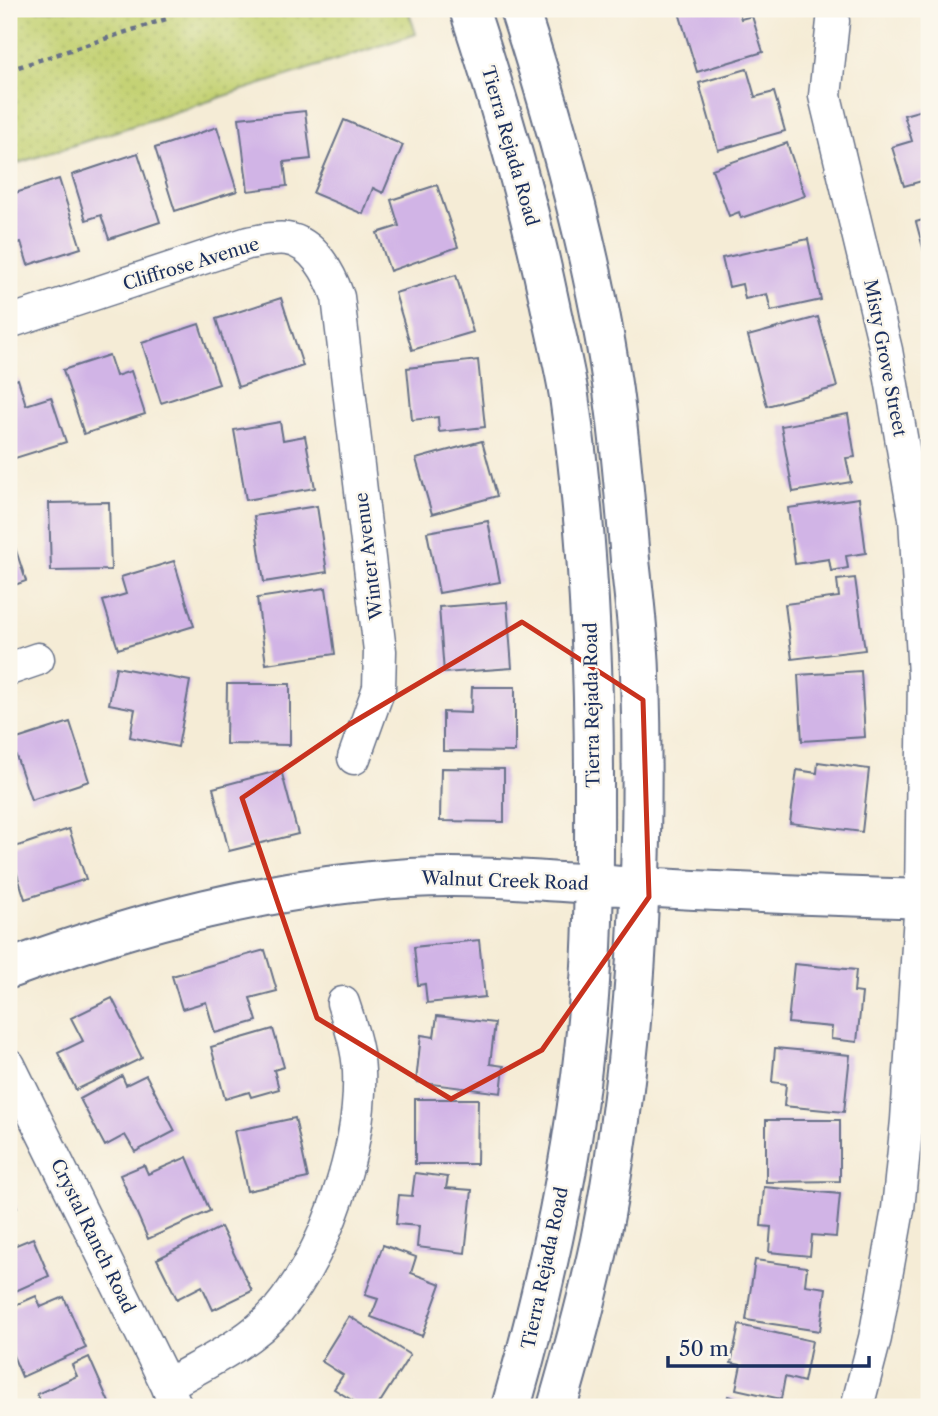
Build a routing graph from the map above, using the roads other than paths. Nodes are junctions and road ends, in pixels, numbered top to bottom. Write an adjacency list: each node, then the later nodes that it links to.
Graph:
1 (469, 9): 10 (main road, Tierra Rejada Road)
2 (519, 9): 11 (main road)
3 (833, 21): 6 (street, Misty Grove Street)
4 (9, 322): 5 (street, Cliffrose Avenue)
5 (344, 349): 9 (street, Winter Avenue)
6 (922, 517): 12 (street, Misty Grove Street)
7 (38, 659): 8 (street)
8 (9, 669)
9 (354, 758)
10 (594, 884): 11 (main road, Walnut Creek Road); 13 (main road, Walnut Creek Road); 18 (main road, Tierra Rejada Road)
11 (641, 887): 12 (main road, Walnut Creek Road); 19 (main road)
12 (925, 899): 16 (street, Misty Grove Street)
13 (9, 969)
14 (343, 1003): 17 (street)
15 (9, 1065): 17 (street, Crystal Ranch Road)
16 (918, 1120): 20 (street, Misty Grove Street)
17 (172, 1396)
18 (511, 1407)
19 (557, 1407)
20 (857, 1407)

